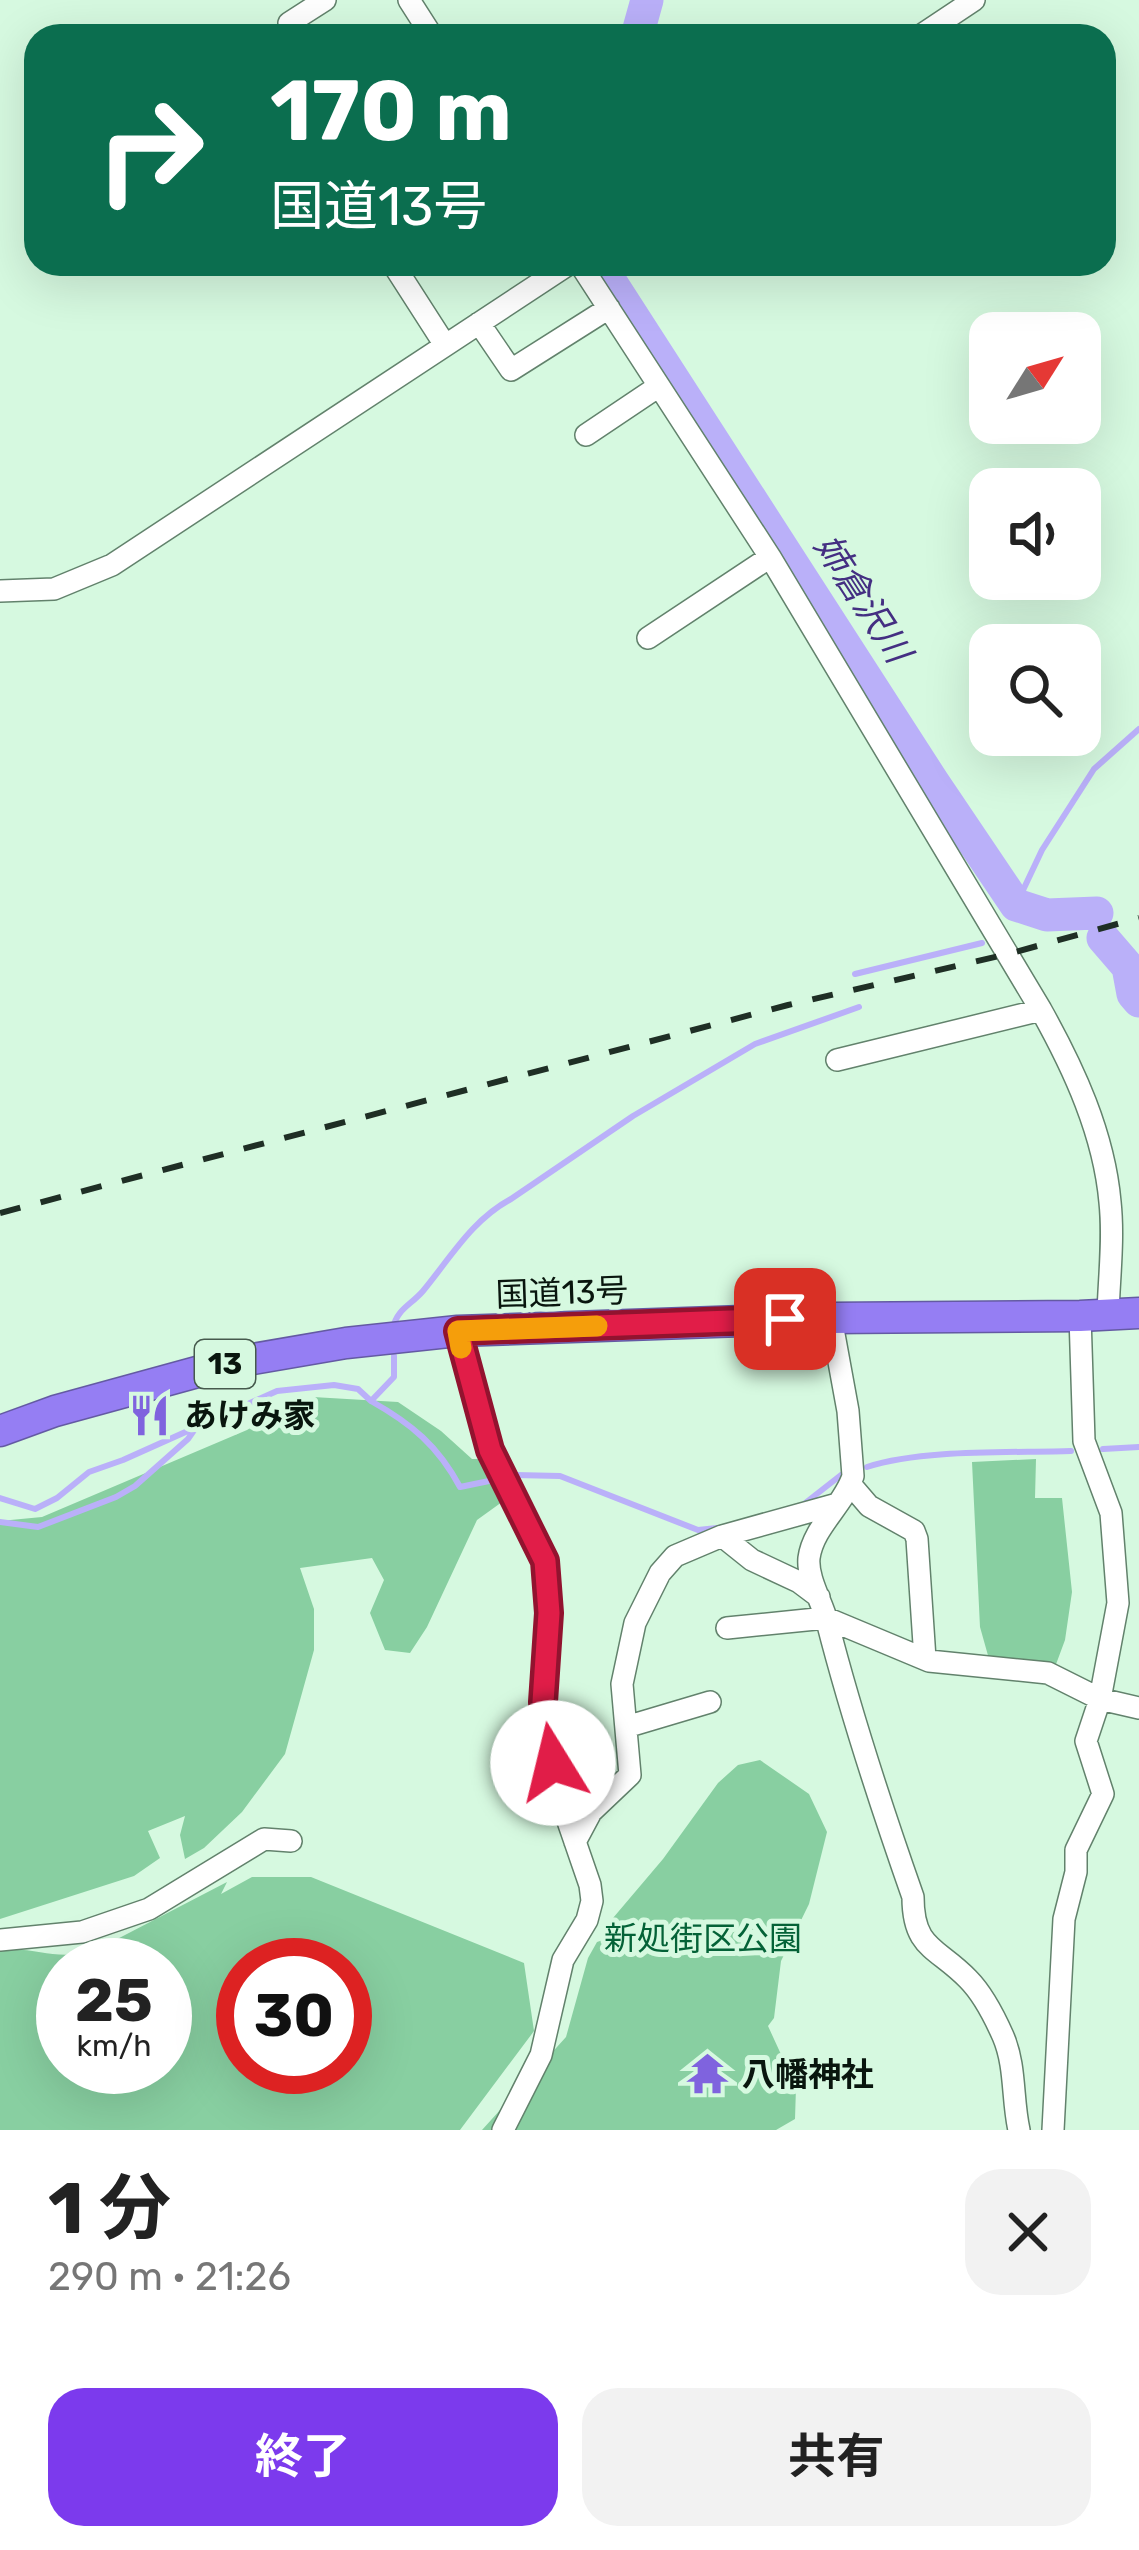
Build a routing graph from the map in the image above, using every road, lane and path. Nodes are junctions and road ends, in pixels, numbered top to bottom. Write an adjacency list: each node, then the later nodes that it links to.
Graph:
1 (325, 0): 3 (street)
2 (974, 0): 4 (street)
3 (289, 23)
4 (938, 24)
5 (402, 276): 10 (street)
6 (551, 276): 9 (street)
7 (588, 276): 8 (street)
8 (609, 308): 9 (street); 11 (street)
9 (479, 323): 10 (street)
10 (445, 345): 14 (street)
11 (659, 386): 12 (street); 13 (street)
12 (586, 435)
13 (770, 557): 15 (street); 16 (street)
14 (0, 591)
15 (648, 638)
16 (1041, 1010): 17 (street); 19 (street)
17 (837, 1060)
18 (1139, 1313): 19 (highway, 国道13号 / 13)
19 (1094, 1315): 20 (highway, 国道13号 / 13); 29 (street)
20 (831, 1318): 21 (highway, 国道13号 / 13); 23 (street)
21 (458, 1331): 22 (highway, 国道13号 / 13); 34 (street)
22 (0, 1431)
23 (850, 1484): 24 (street); 28 (street)
24 (837, 1504): 25 (street); 26 (street)
25 (722, 1536): 26 (street); 32 (street)
26 (823, 1608): 27 (street); 28 (street); 37 (street)
27 (727, 1628)
28 (925, 1660): 29 (street)
29 (1100, 1700): 31 (street); 38 (street)
30 (710, 1702): 32 (street)
31 (1139, 1708)
32 (626, 1727): 34 (street)
33 (292, 1841): 35 (street)
34 (575, 1842): 36 (street)
35 (0, 1940)
36 (503, 2130)
37 (1019, 2130)
38 (1053, 2130)

